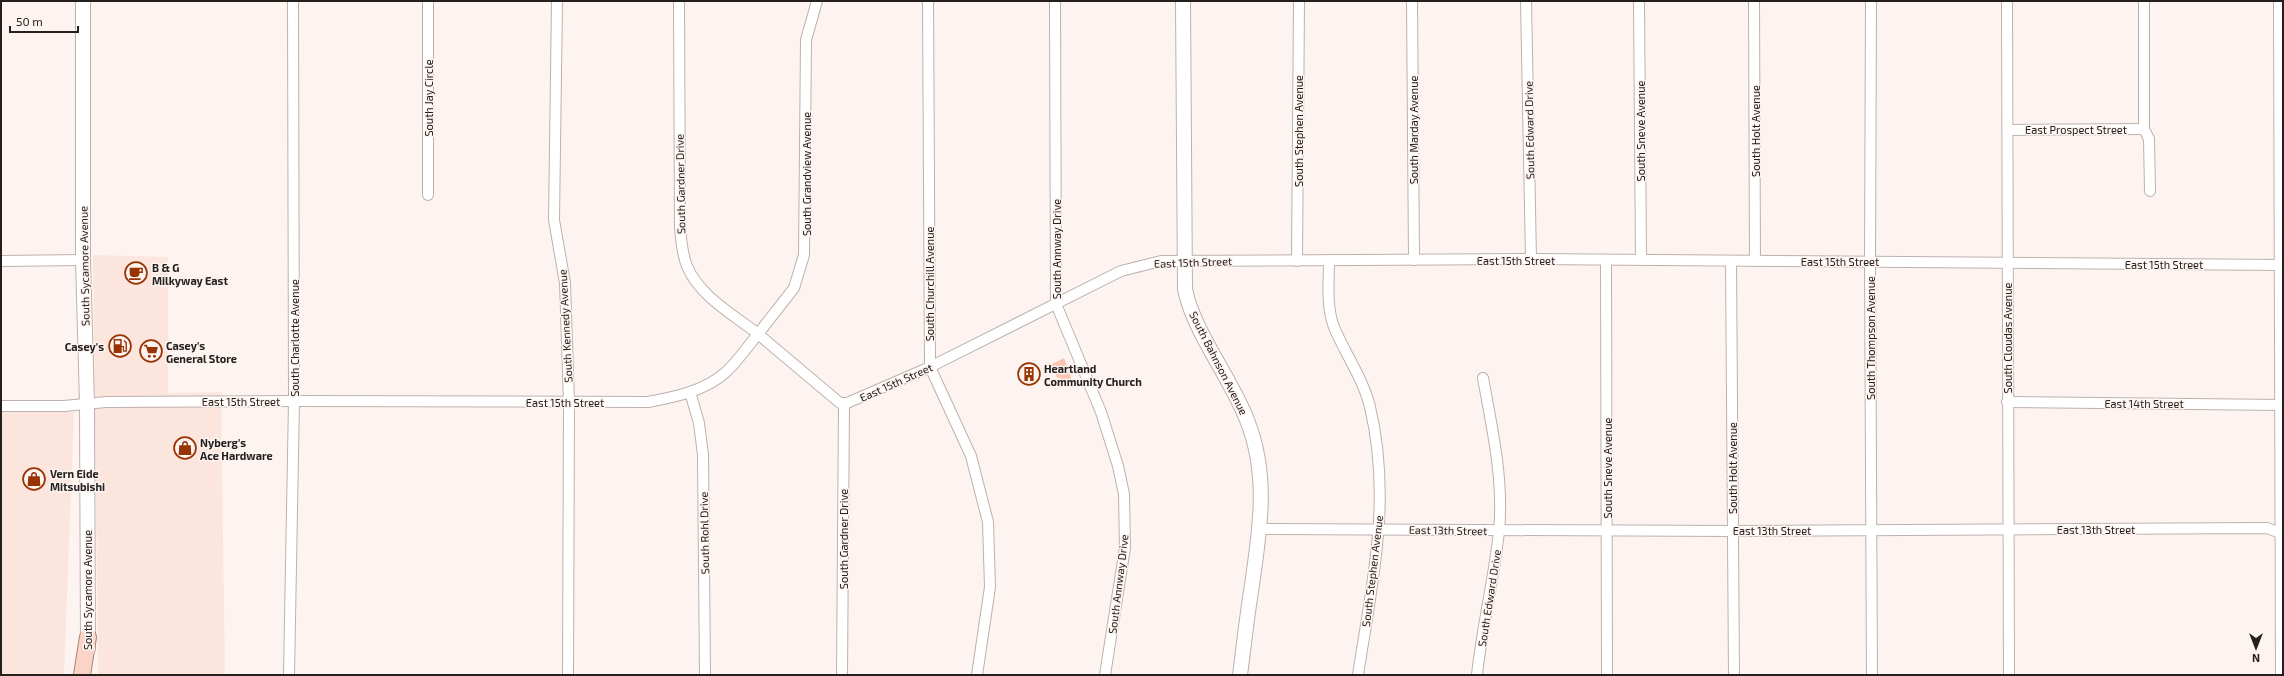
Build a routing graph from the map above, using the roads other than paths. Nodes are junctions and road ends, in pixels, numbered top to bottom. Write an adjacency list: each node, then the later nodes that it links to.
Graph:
1 (83, 1): 25 (street, South Sycamore Avenue)
2 (293, 1): 43 (street, South Charlotte Avenue)
3 (428, 1): 23 (street, South Jay Circle)
4 (557, 1): 44 (street, South Kennedy Avenue)
5 (679, 1): 39 (street, South Gardner Drive)
6 (817, 1): 39 (street, South Grandview Avenue)
7 (928, 1): 40 (street, South Churchill Avenue)
8 (1055, 1): 38 (street, South Annway Drive)
9 (1183, 1): 31 (street, South Bahnson Avenue)
10 (1299, 1): 32 (street, South Stephen Avenue)
11 (1412, 1): 27 (street, South Marday Avenue)
12 (1526, 1): 24 (street, South Edward Drive)
13 (1639, 1): 29 (street, South Sneve Avenue)
14 (1754, 1): 34 (street, South Holt Avenue)
15 (1871, 1): 35 (street, South Thompson Avenue)
16 (2007, 1): 21 (street, South Cloudas Avenue)
17 (2144, 1): 20 (street)
18 (2281, 1): 19 (street)
19 (2282, 128): 37 (street)
20 (2144, 129): 21 (street, East Prospect Street); 22 (street)
21 (2009, 130): 36 (street, South Cloudas Avenue)
22 (2150, 191)
23 (428, 195)
24 (1531, 259): 27 (street, East 15th Street); 28 (street, East 15th Street)
25 (83, 260): 30 (street); 47 (street, South Sycamore Avenue)
26 (1329, 260): 27 (street, East 15th Street); 32 (street, East 15th Street); 51 (street, South Stephen Avenue)
27 (1414, 260)
28 (1606, 260): 29 (street, East 15th Street); 53 (street, South Sneve Avenue)
29 (1641, 260): 33 (street, East 15th Street)
30 (1, 261)
31 (1184, 261): 32 (street, East 15th Street); 38 (street, East 15th Street); 50 (street, South Bahnson Avenue)
32 (1297, 261)
33 (1731, 261): 34 (street, East 15th Street); 56 (street, South Holt Avenue)
34 (1755, 261): 35 (street, East 15th Street)
35 (1870, 261): 36 (street, East 15th Street); 54 (street, South Thompson Avenue)
36 (2008, 263): 37 (street, East 15th Street); 45 (street, South Cloudas Avenue)
37 (2282, 265): 48 (street)
38 (1056, 304): 40 (street, East 15th Street); 66 (street, South Annway Drive)
39 (758, 334): 42 (street, East 15th Street); 46 (street)
40 (930, 367): 46 (street, East 15th Street); 65 (street, South Churchill Avenue)
41 (1484, 378): 55 (street, South Edward Drive)
42 (690, 392): 44 (street, East 15th Street); 63 (street, South Rohl Drive)
43 (294, 401): 44 (street, East 15th Street); 47 (street, East 15th Street); 61 (street, South Charlotte Avenue)
44 (569, 402): 62 (street, South Kennedy Avenue)
45 (2007, 402): 48 (street, East 14th Street); 52 (street, South Cloudas Avenue)
46 (844, 403): 64 (street, South Gardner Drive)
47 (87, 404): 49 (street, East 15th Street); 58 (street, South Sycamore Avenue)
48 (2282, 405): 57 (street)
49 (1, 406)
50 (1260, 529): 51 (street, East 13th Street); 67 (street, South Bahnson Avenue)
51 (1380, 529): 55 (street, East 13th Street); 68 (street, South Stephen Avenue)
52 (2008, 529): 54 (street, East 13th Street); 57 (street, East 13th Street); 73 (street, South Cloudas Avenue)
53 (1607, 530): 55 (street, East 13th Street); 56 (street, East 13th Street); 70 (street, South Sneve Avenue)
54 (1871, 530): 56 (street, East 13th Street); 72 (street, South Thompson Avenue)
55 (1499, 531): 69 (street, South Edward Drive)
56 (1732, 531): 71 (street, South Holt Avenue)
57 (2283, 534): 74 (street)
58 (88, 637): 59 (main road); 60 (street, South Sycamore Avenue)
59 (82, 675)
60 (88, 675)
61 (289, 675)
62 (568, 675)
63 (706, 675)
64 (842, 675)
65 (977, 675)
66 (1105, 675)
67 (1240, 675)
68 (1358, 675)
69 (1477, 675)
70 (1607, 675)
71 (1734, 675)
72 (1872, 675)
73 (2009, 675)
74 (2283, 675)

